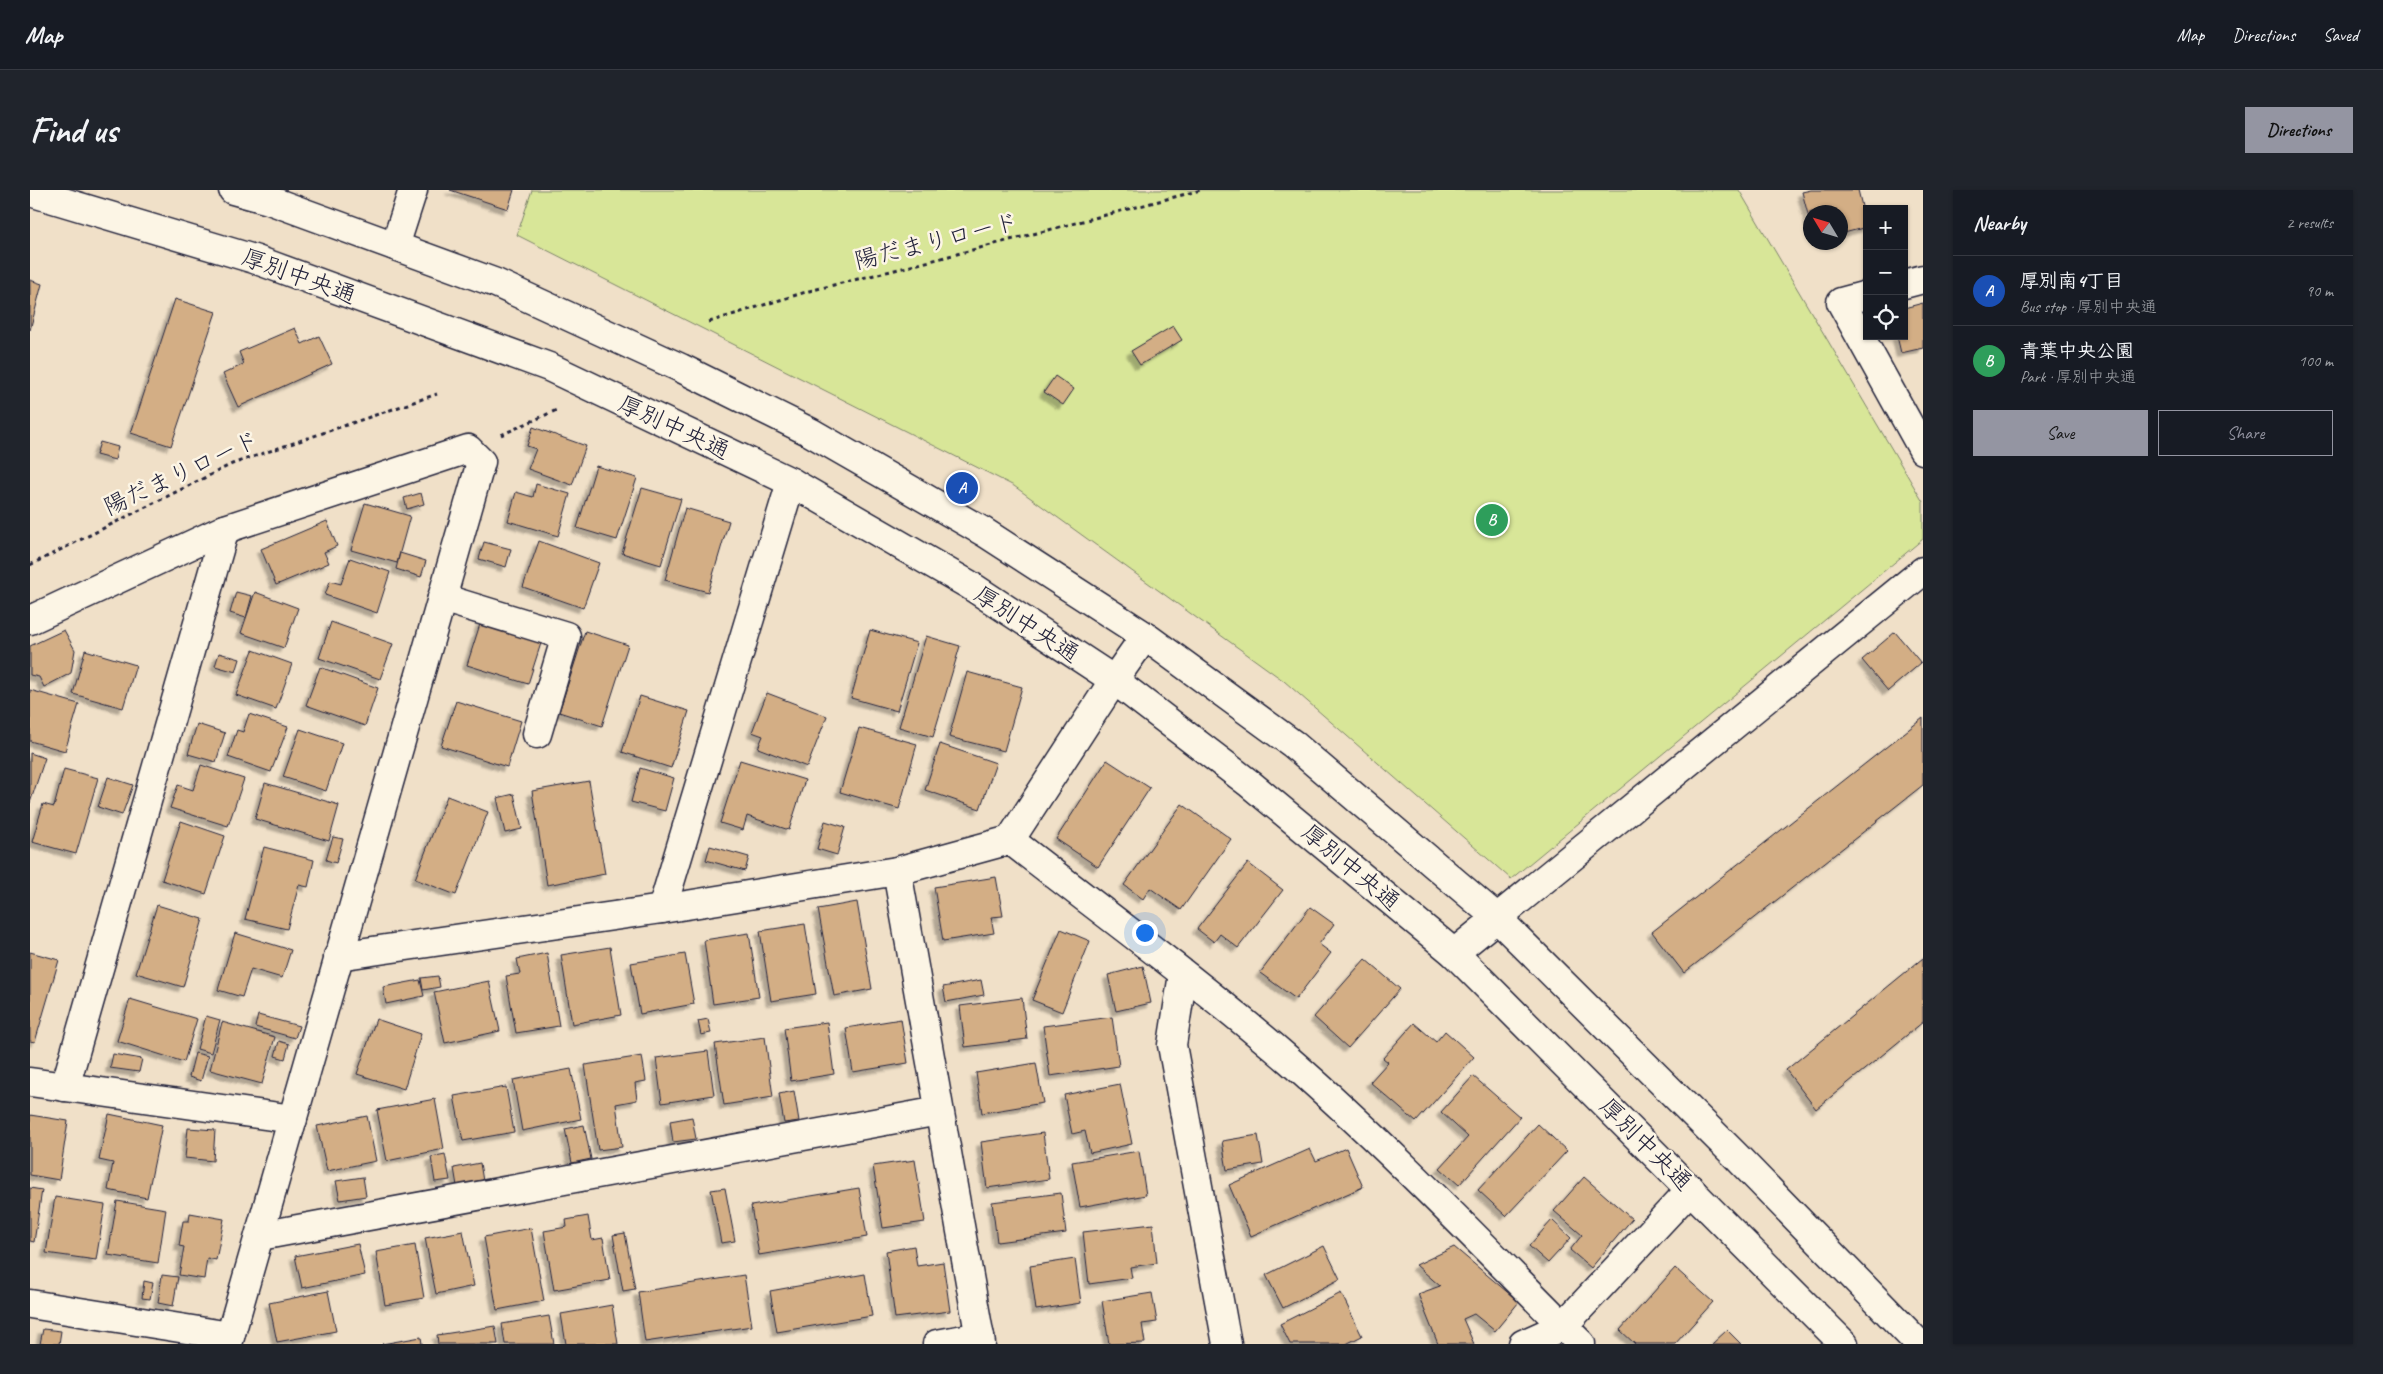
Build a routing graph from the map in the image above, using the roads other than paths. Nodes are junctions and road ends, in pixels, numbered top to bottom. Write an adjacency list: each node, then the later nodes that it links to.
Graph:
1 (233, 190): 4 (street)
2 (413, 190): 4 (street)
3 (30, 192): 9 (street, 厚別中央通)
4 (395, 246): 14 (street)
5 (1923, 279): 6 (street)
6 (1908, 283)
7 (1863, 296): 8 (street)
8 (1923, 450)
9 (791, 482): 15 (street, 厚別中央通); 19 (street)
10 (226, 529): 12 (street); 13 (street); 25 (street)
11 (1923, 571): 20 (street)
12 (442, 598): 16 (street); 22 (street)
13 (30, 620)
14 (1145, 636): 15 (street); 20 (street)
15 (1114, 680): 17 (street); 21 (street, 厚別中央通)
16 (537, 734)
17 (1010, 840): 18 (street); 23 (street)
18 (896, 871): 19 (street); 26 (street)
19 (662, 909): 22 (street)
20 (1496, 918): 21 (street); 38 (street)
21 (1454, 953): 28 (street, 厚別中央通)
22 (338, 956): 27 (street)
23 (1183, 974): 31 (street); 35 (street)
24 (30, 1082): 25 (street)
25 (65, 1087): 27 (street)
26 (939, 1111): 29 (street); 33 (street)
27 (293, 1119): 29 (street)
28 (1692, 1189): 31 (street); 37 (street, 厚別中央通)
29 (260, 1236): 32 (street)
30 (30, 1304): 32 (street)
31 (1572, 1335): 36 (street)
32 (229, 1340)
33 (981, 1340): 34 (street)
34 (937, 1344)
35 (1227, 1344)
36 (1523, 1344)
37 (1844, 1344)
38 (1919, 1344)

